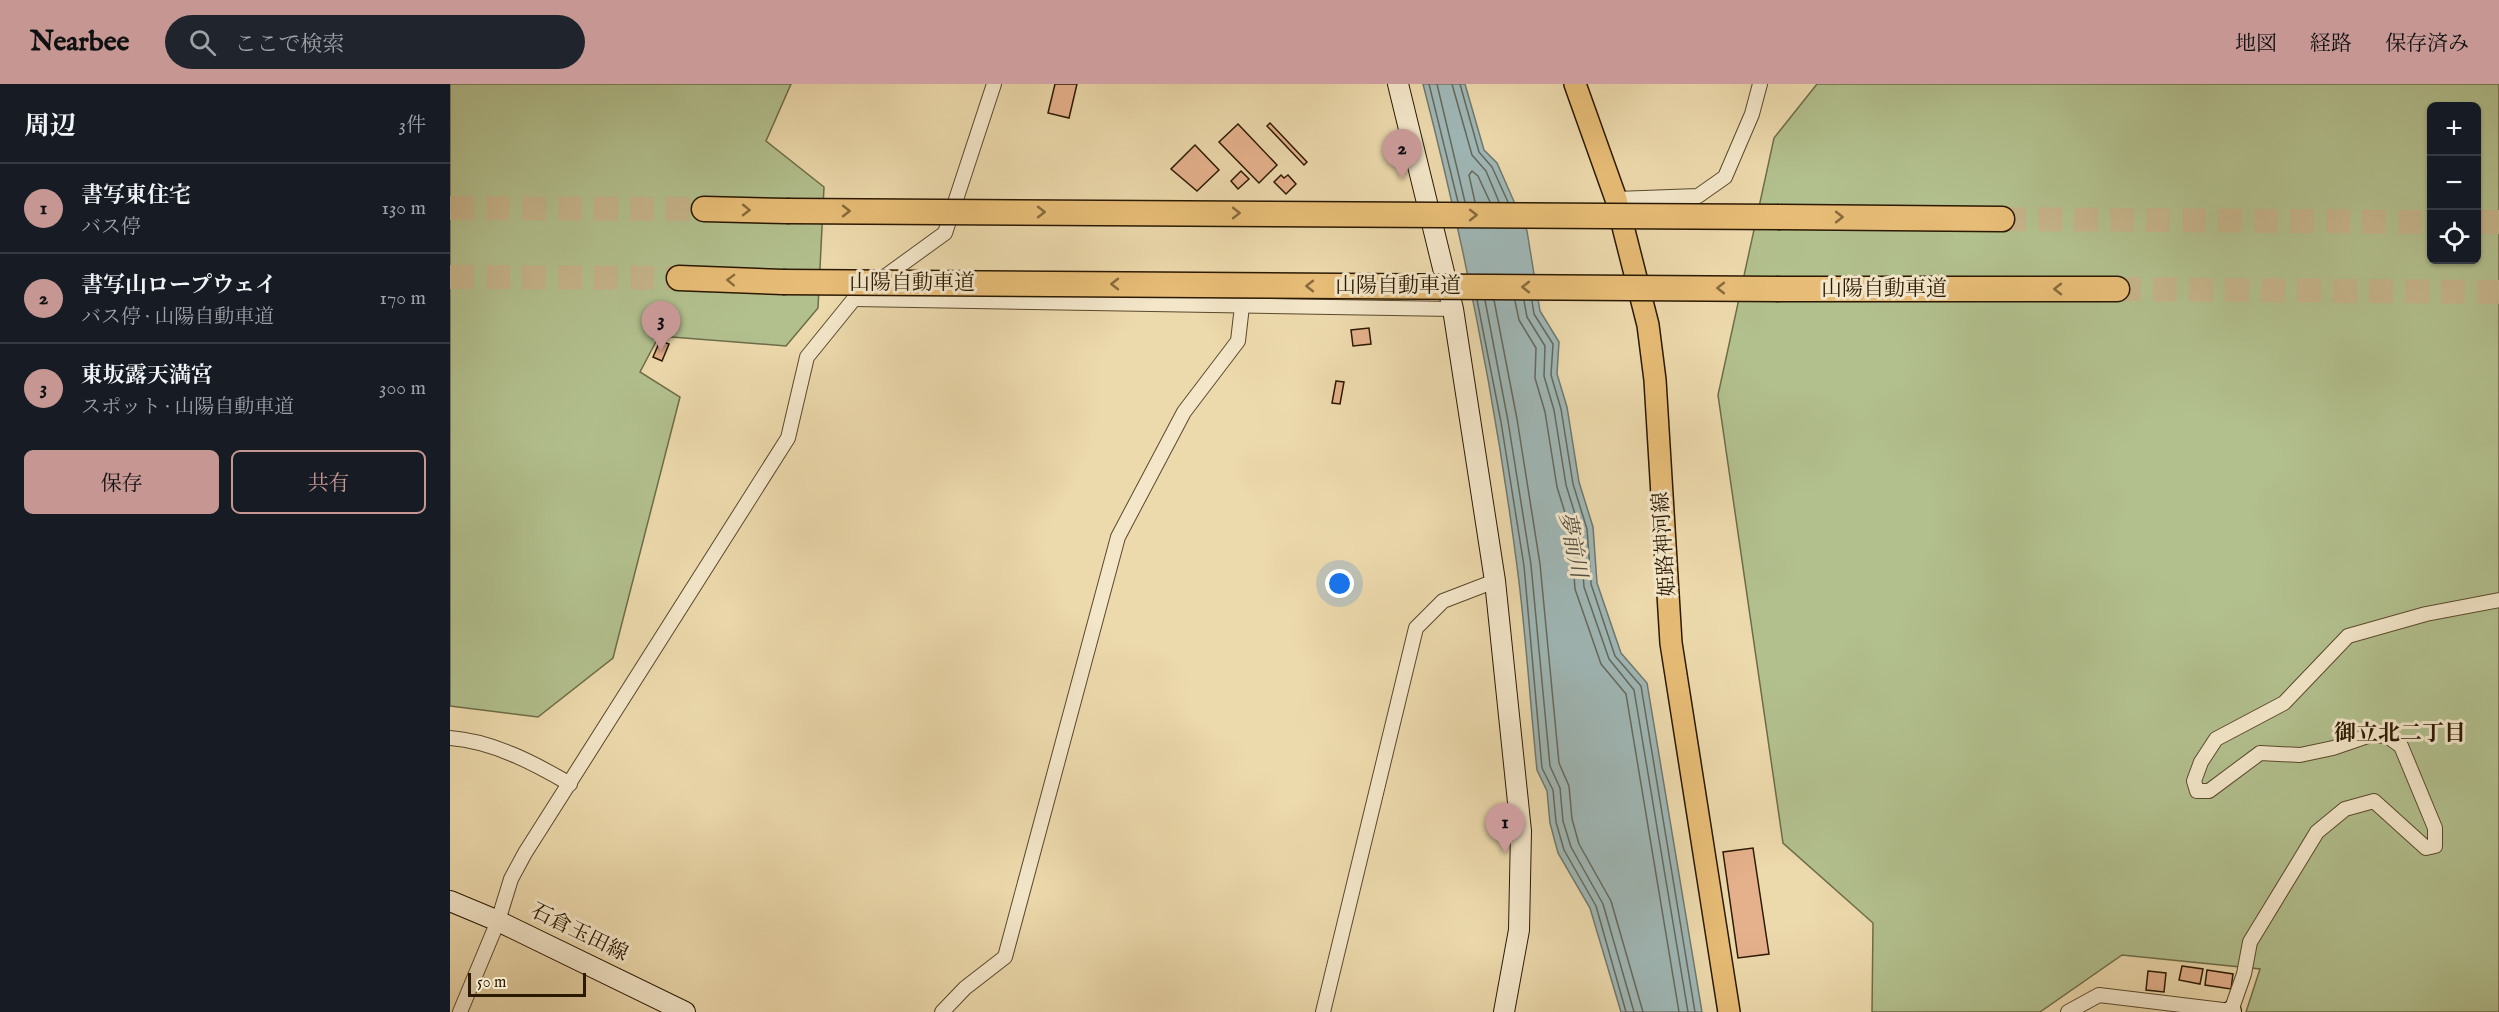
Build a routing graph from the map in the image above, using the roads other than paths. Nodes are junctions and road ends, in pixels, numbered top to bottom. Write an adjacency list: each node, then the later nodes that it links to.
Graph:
1 (994, 84): 10 (street)
2 (1398, 84): 12 (street)
3 (1575, 84): 5 (main road, 姫路神河線)
4 (1760, 84): 5 (street)
5 (1616, 199): 24 (main road, 姫路神河線)
6 (704, 209): 7 (highway, one-way to 7, bridge)
7 (2002, 219)
8 (679, 278): 9 (highway, 山陽自動車道, one-way to 8, bridge)
9 (2117, 290)
10 (854, 299): 11 (street); 16 (street)
11 (1242, 306): 12 (street); 21 (street)
12 (1453, 309): 13 (street)
13 (1496, 581): 22 (street); 23 (street)
14 (2499, 600): 26 (street)
15 (450, 738): 16 (street)
16 (570, 784): 18 (street)
17 (450, 901): 18 (street, 石倉玉田線)
18 (498, 921): 19 (street); 20 (street, 石倉玉田線)
19 (460, 1012)
20 (685, 1012)
21 (942, 1012)
22 (1323, 1012)
23 (1504, 1012)
24 (1729, 1012)
25 (2068, 1012): 26 (street)
26 (2231, 1012)

